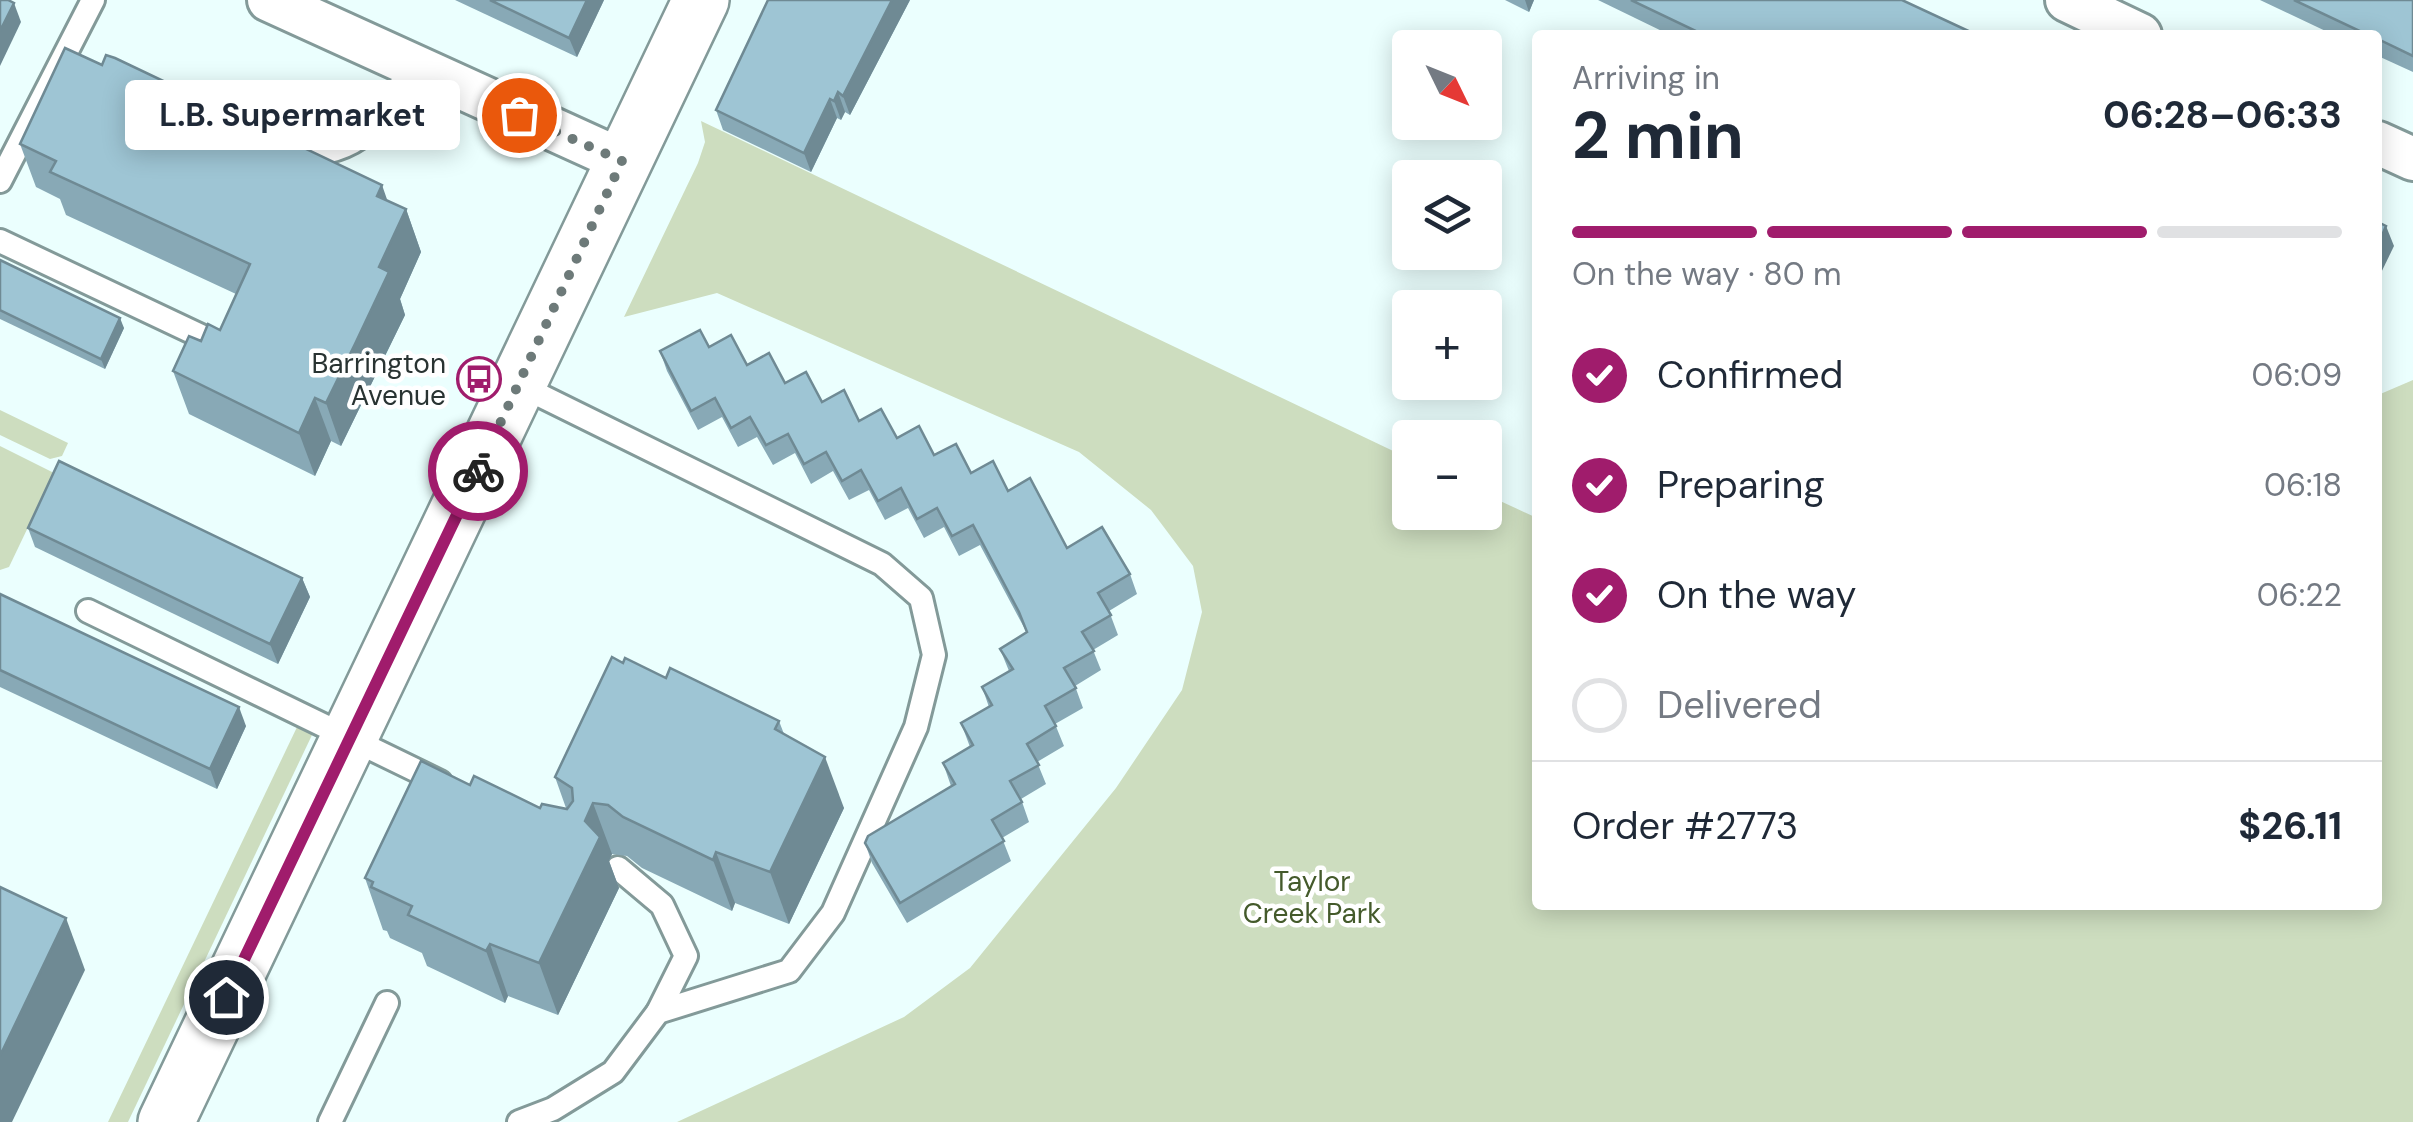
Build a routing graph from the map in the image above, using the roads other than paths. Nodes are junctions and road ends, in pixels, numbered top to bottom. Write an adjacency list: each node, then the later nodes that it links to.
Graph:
1 (93, 0): 11 (lane)
2 (269, 0): 6 (street)
3 (701, 0): 10 (street)
4 (2067, 0): 5 (street)
5 (2130, 30)
6 (410, 66): 8 (lane); 10 (street)
7 (2382, 145): 9 (street)
8 (271, 155)
9 (2413, 159)
10 (622, 161): 14 (street)
11 (0, 181)
12 (0, 240): 13 (lane)
13 (205, 338)
14 (519, 386): 16 (street); 20 (lane)
15 (88, 611): 16 (lane)
16 (348, 739): 17 (lane); 21 (street)
17 (457, 790)
18 (618, 868): 20 (lane)
19 (387, 1003): 22 (lane)
20 (658, 1012): 23 (lane)
21 (166, 1122)
22 (330, 1122)
23 (519, 1122)

